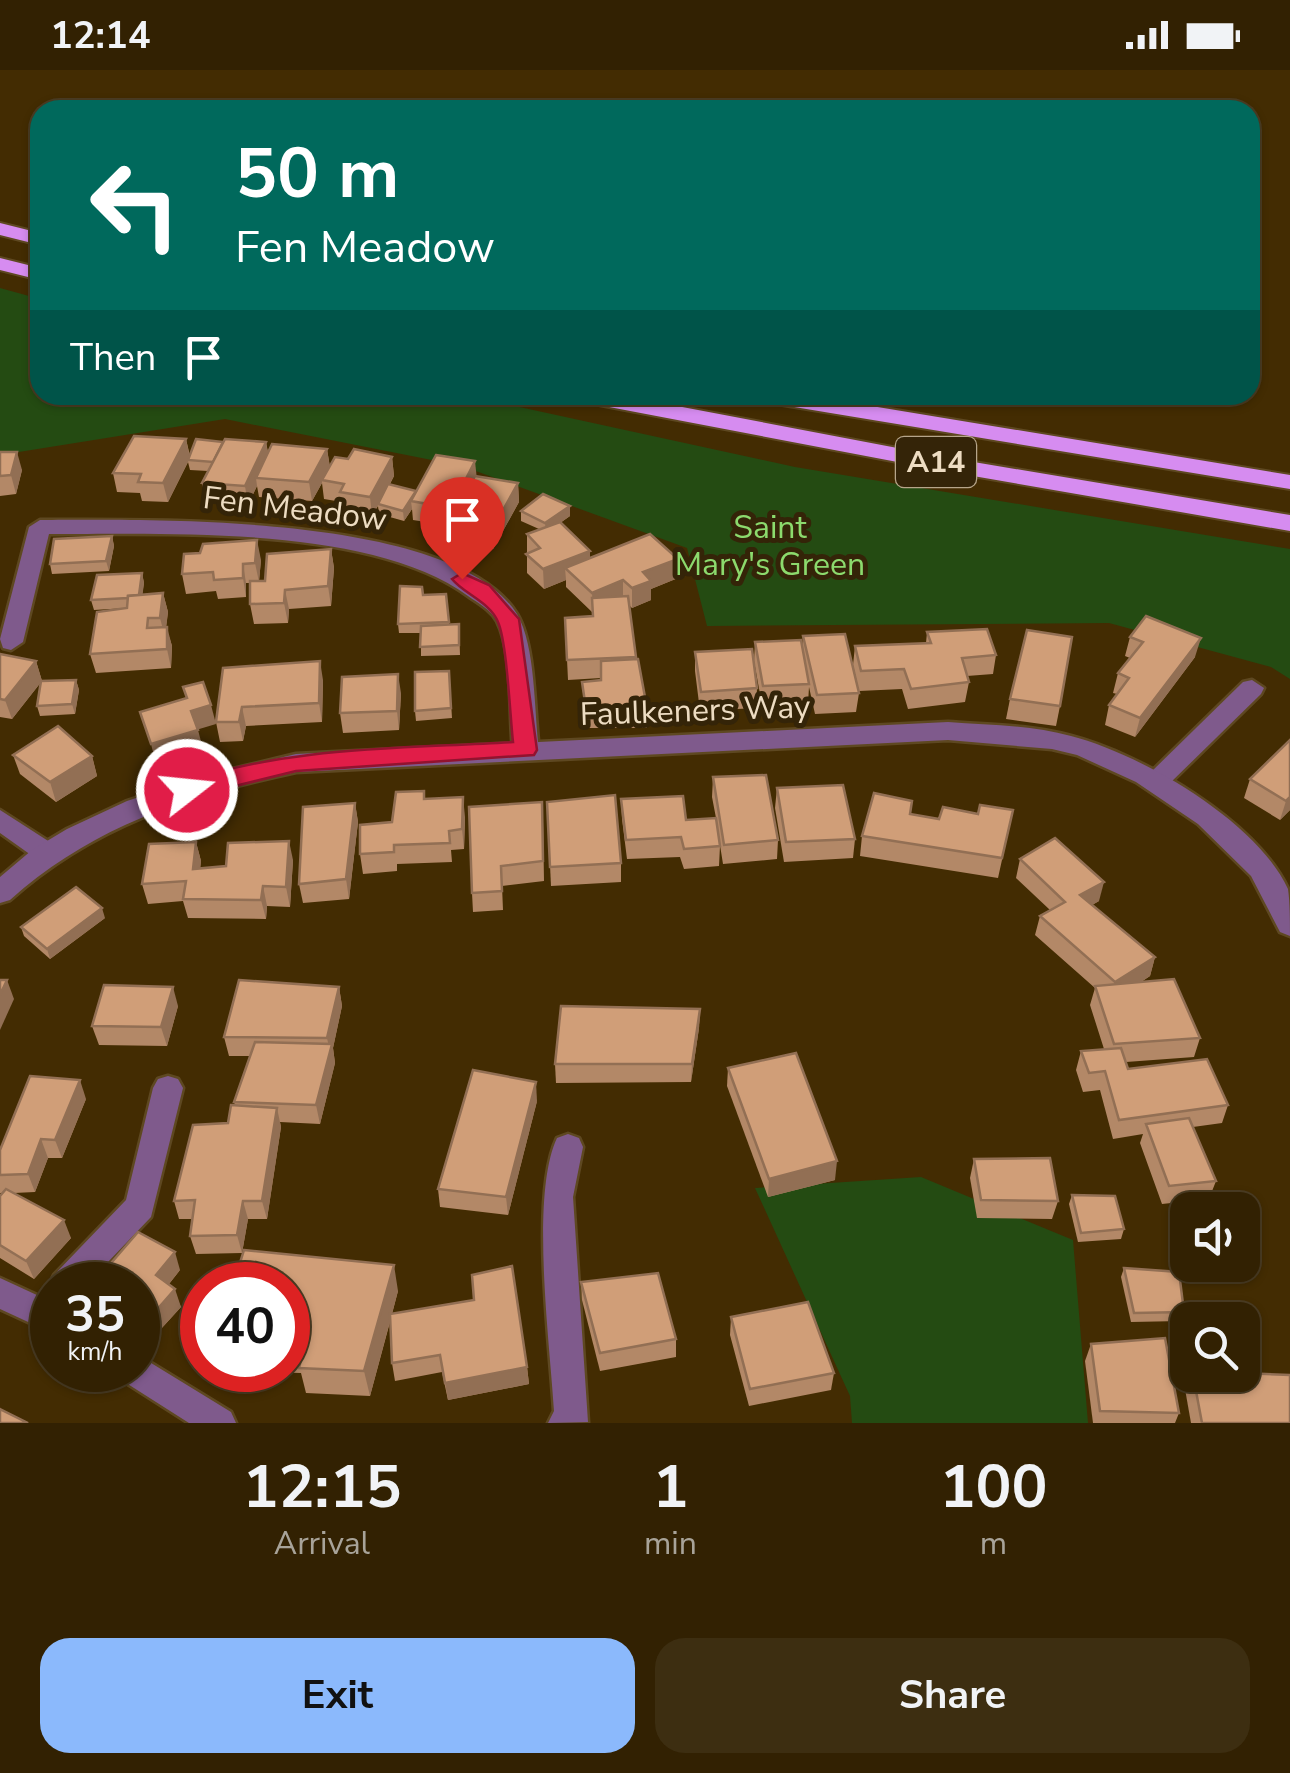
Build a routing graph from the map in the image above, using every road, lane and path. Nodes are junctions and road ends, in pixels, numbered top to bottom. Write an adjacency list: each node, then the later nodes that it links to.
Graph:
1 (0, 229): 2 (highway)
2 (30, 236)
3 (0, 264): 4 (highway)
4 (30, 272)
5 (634, 405): 8 (highway, A14)
6 (824, 405): 7 (highway, A14)
7 (1290, 482)
8 (1290, 523)
9 (11, 642): 11 (street, Fen Meadow)
10 (1252, 688): 12 (street)
11 (526, 750): 12 (street, Faulkeners Way); 14 (street, Faulkeners Way)
12 (1158, 780): 16 (street, Faulkeners Way)
13 (0, 820): 14 (street)
14 (47, 853): 15 (street, Faulkeners Way)
15 (0, 894)
16 (1290, 924)
17 (168, 1088): 19 (street)
18 (568, 1146): 24 (street)
19 (87, 1262)
20 (0, 1293): 21 (street)
21 (30, 1303)
22 (160, 1386): 23 (street)
23 (220, 1423)
24 (564, 1423)

